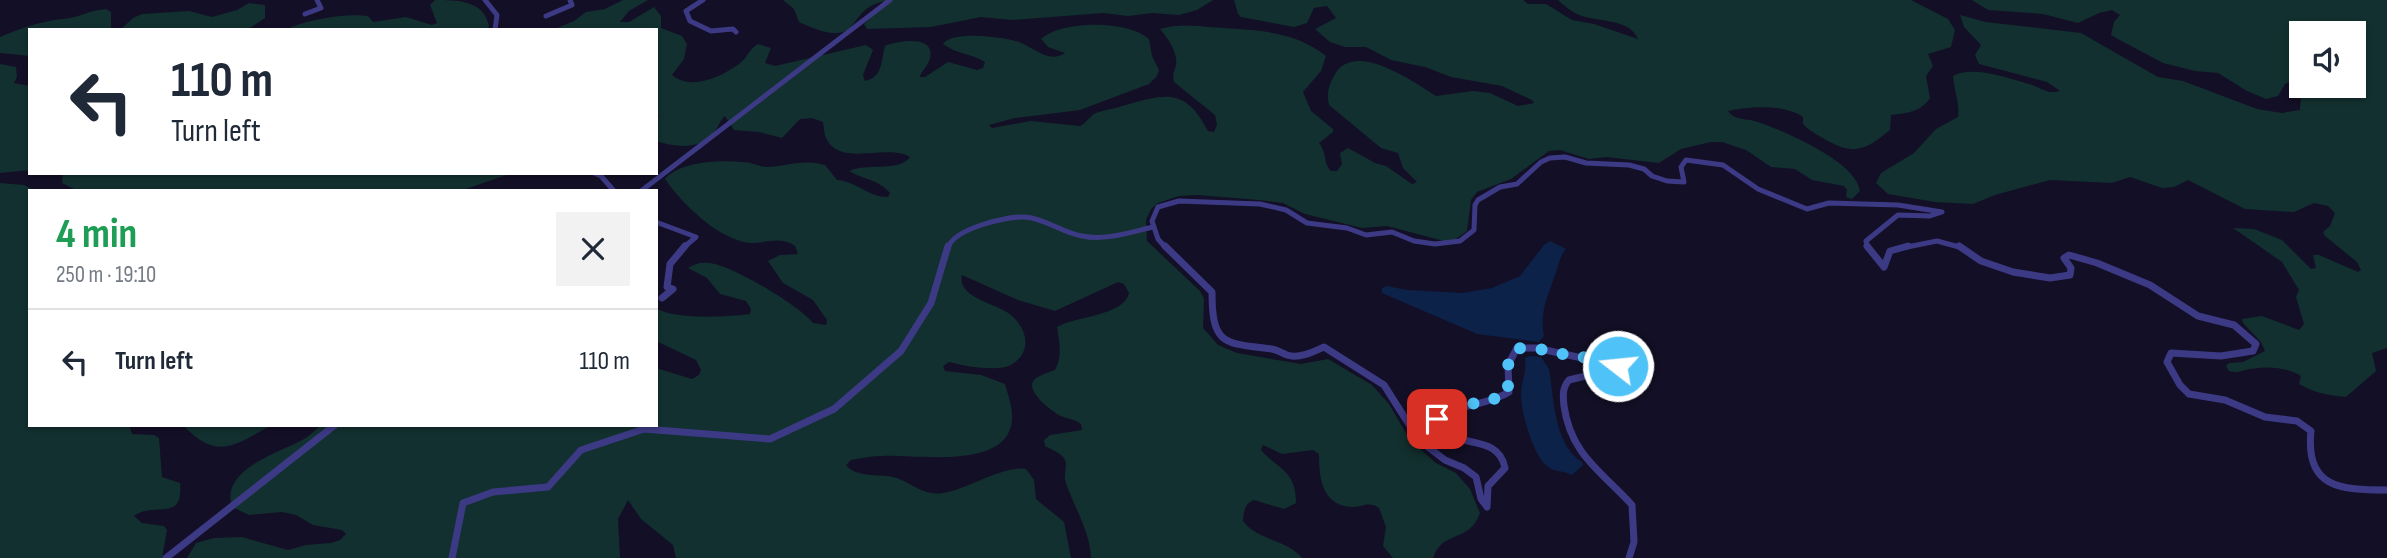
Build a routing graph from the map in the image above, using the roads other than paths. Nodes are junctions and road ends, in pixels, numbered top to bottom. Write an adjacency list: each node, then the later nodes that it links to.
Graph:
1 (317, 0): 6 (street)
2 (485, 0): 8 (street)
3 (570, 0): 7 (street)
4 (702, 0): 9 (street)
5 (890, 0): 12 (street)
6 (305, 14)
7 (546, 16)
8 (495, 28)
9 (736, 33)
10 (599, 175): 11 (street)
11 (612, 189)
12 (644, 189)
13 (658, 223): 15 (street)
14 (1153, 227): 17 (street); 19 (street); 20 (street)
15 (662, 298)
16 (332, 427): 18 (street)
17 (2387, 490)
18 (166, 558)
19 (452, 558)
20 (1629, 558)

